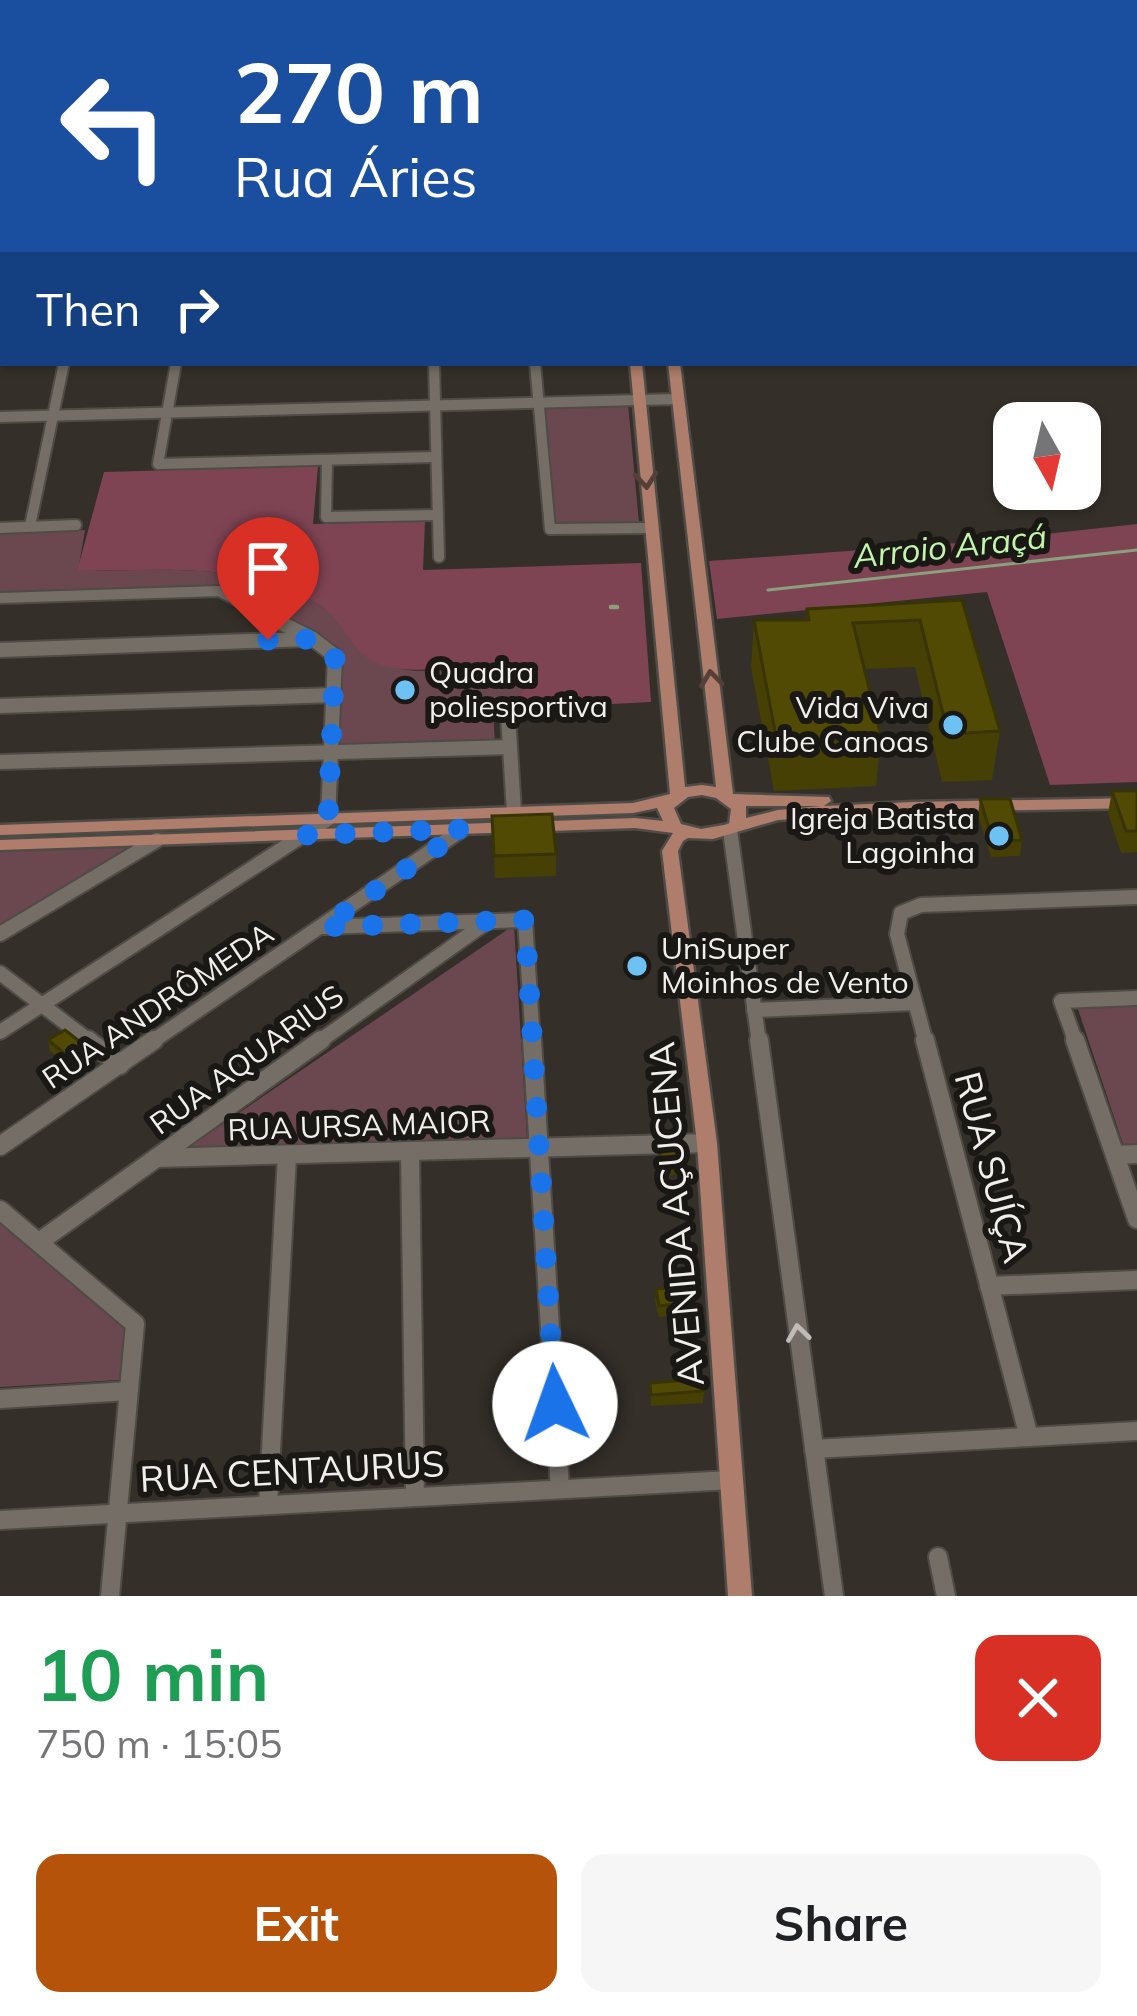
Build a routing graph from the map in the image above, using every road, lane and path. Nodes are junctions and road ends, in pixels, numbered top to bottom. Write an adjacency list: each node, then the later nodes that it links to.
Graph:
1 (587, 0): 2 (street)
2 (617, 0)
3 (63, 366): 14 (street)
4 (176, 366): 13 (street)
5 (434, 366): 12 (street)
6 (535, 366): 11 (street)
7 (636, 366): 10 (main road)
8 (674, 366): 9 (main road)
9 (678, 399): 10 (street); 35 (main road, one-way to 9)
10 (639, 400): 11 (street); 22 (main road, one-way to 22)
11 (539, 401): 12 (street); 22 (street)
12 (434, 404): 13 (street); 16 (street)
13 (169, 410): 14 (street); 17 (street)
14 (53, 415): 15 (street); 20 (street)
15 (0, 417)
16 (436, 457): 17 (street); 18 (street)
17 (327, 460): 18 (street)
18 (438, 514): 23 (street)
19 (76, 525): 20 (street)
20 (30, 526): 21 (street)
21 (0, 528)
22 (650, 528): 34 (main road)
23 (439, 557)
24 (0, 598): 25 (street)
25 (313, 639): 26 (street); 27 (street)
26 (0, 650)
27 (334, 695): 28 (street); 31 (street)
28 (0, 706)
29 (508, 715): 30 (street)
30 (510, 747): 31 (street); 37 (street)
31 (331, 753): 32 (street); 38 (street)
32 (0, 762)
33 (1137, 791): 35 (main road)
34 (674, 797): 35 (main road); 37 (main road); 43 (main road)
35 (729, 798): 40 (main road)
36 (1137, 803): 40 (main road)
37 (514, 812): 38 (main road)
38 (328, 819): 42 (main road); 44 (street)
39 (624, 824): 41 (main road); 43 (main road); 47 (main road)
40 (733, 827): 43 (main road); 56 (street)
41 (464, 829): 44 (main road); 50 (street, RUA ANDRÔMEDA)
42 (0, 830)
43 (679, 830): 47 (main road)
44 (306, 835): 45 (main road); 55 (street)
45 (157, 840): 46 (main road); 51 (street)
46 (0, 845)
47 (670, 851): 59 (main road, AVENIDA AÇUCENA)
48 (1137, 897): 54 (street, RUA SUÍÇA)
49 (488, 922): 50 (street); 61 (street); 66 (street, RUA AQUARIUS)
50 (323, 927): 58 (street, RUA ANDRÔMEDA)
51 (0, 934)
52 (0, 974): 55 (street)
53 (1137, 998): 64 (street)
54 (914, 1003): 56 (street); 71 (street, RUA SUÍÇA)
55 (42, 1005): 57 (street); 58 (street)
56 (754, 1010): 76 (street, one-way to 56)
57 (0, 1033)
58 (120, 1065): 60 (street, RUA ANDRÔMEDA)
59 (707, 1143): 61 (street, RUA URSA MAIOR); 77 (main road, AVENIDA AÇUCENA)
60 (0, 1146)
61 (539, 1148): 62 (street, RUA URSA MAIOR); 78 (street)
62 (410, 1152): 65 (street, RUA URSA MAIOR); 79 (street)
63 (1137, 1154): 64 (street)
64 (1115, 1155): 68 (street)
65 (286, 1156): 66 (street, RUA URSA MAIOR); 80 (street)
66 (156, 1158): 69 (street, RUA AQUARIUS)
67 (0, 1210): 69 (street)
68 (1137, 1219)
69 (39, 1242): 72 (street)
70 (1137, 1280): 71 (street)
71 (989, 1286): 75 (street, RUA SUÍÇA)
72 (128, 1390): 73 (street); 81 (street)
73 (0, 1399)
74 (1137, 1431): 75 (street)
75 (1029, 1437): 76 (street)
76 (814, 1449): 86 (street)
77 (731, 1480): 78 (street, RUA CENTAURUS); 85 (main road, AVENIDA AÇUCENA)
78 (560, 1489): 79 (street, RUA CENTAURUS)
79 (415, 1497): 80 (street, RUA CENTAURUS)
80 (268, 1505): 81 (street, RUA CENTAURUS)
81 (119, 1513): 82 (street, RUA CENTAURUS); 84 (street)
82 (0, 1520)
83 (938, 1557): 87 (street)
84 (110, 1596)
85 (740, 1596)
86 (833, 1596)
87 (946, 1596)

